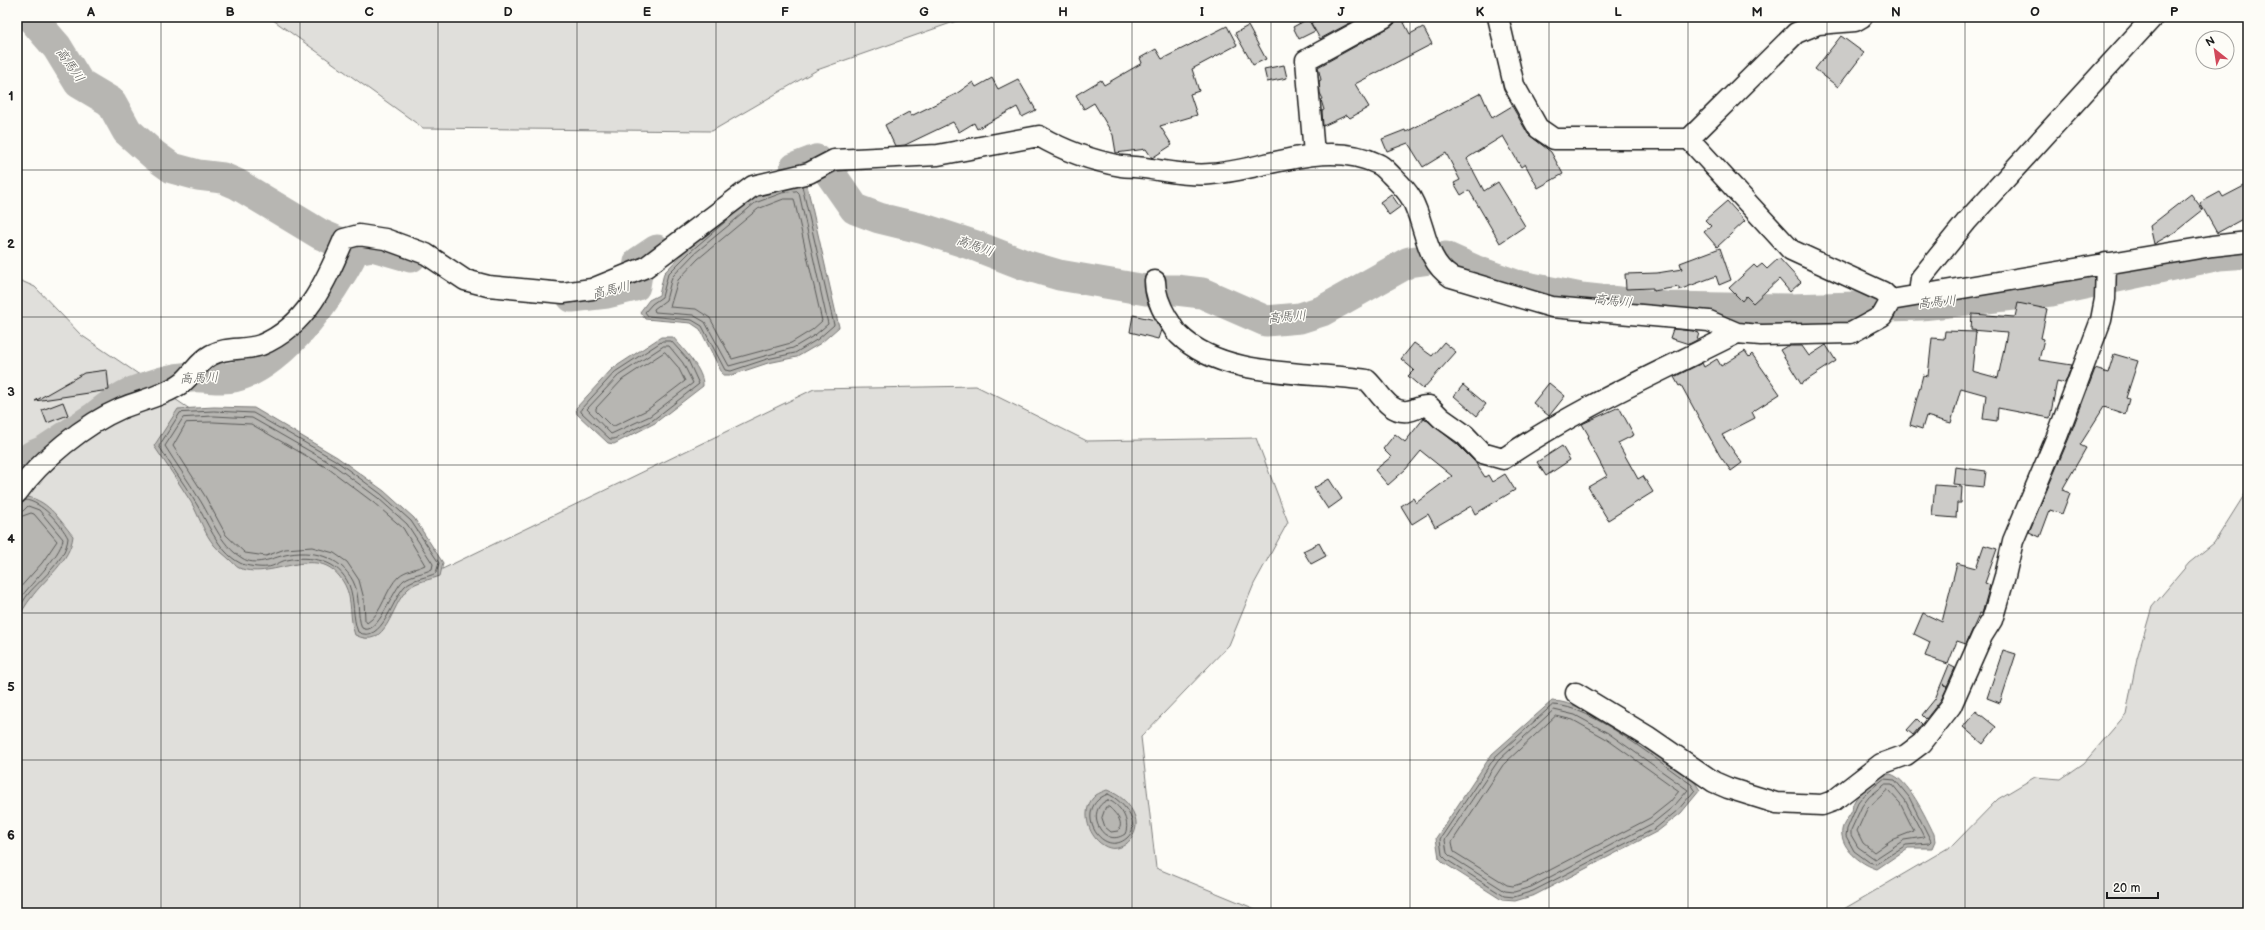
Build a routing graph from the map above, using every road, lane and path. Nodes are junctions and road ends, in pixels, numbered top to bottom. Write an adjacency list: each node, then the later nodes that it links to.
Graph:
1 (1385, 17): 6 (street)
2 (1498, 17): 5 (street)
3 (1862, 17): 5 (street)
4 (2153, 17): 10 (street)
5 (1689, 139): 11 (street)
6 (1314, 154): 12 (street); 13 (street)
7 (2248, 242): 8 (street)
8 (2106, 263): 10 (street); 14 (street)
9 (1155, 281): 12 (street)
10 (1919, 294): 11 (street)
11 (1891, 300): 12 (street)
12 (1737, 333)
13 (17, 493)
14 (1576, 693)

